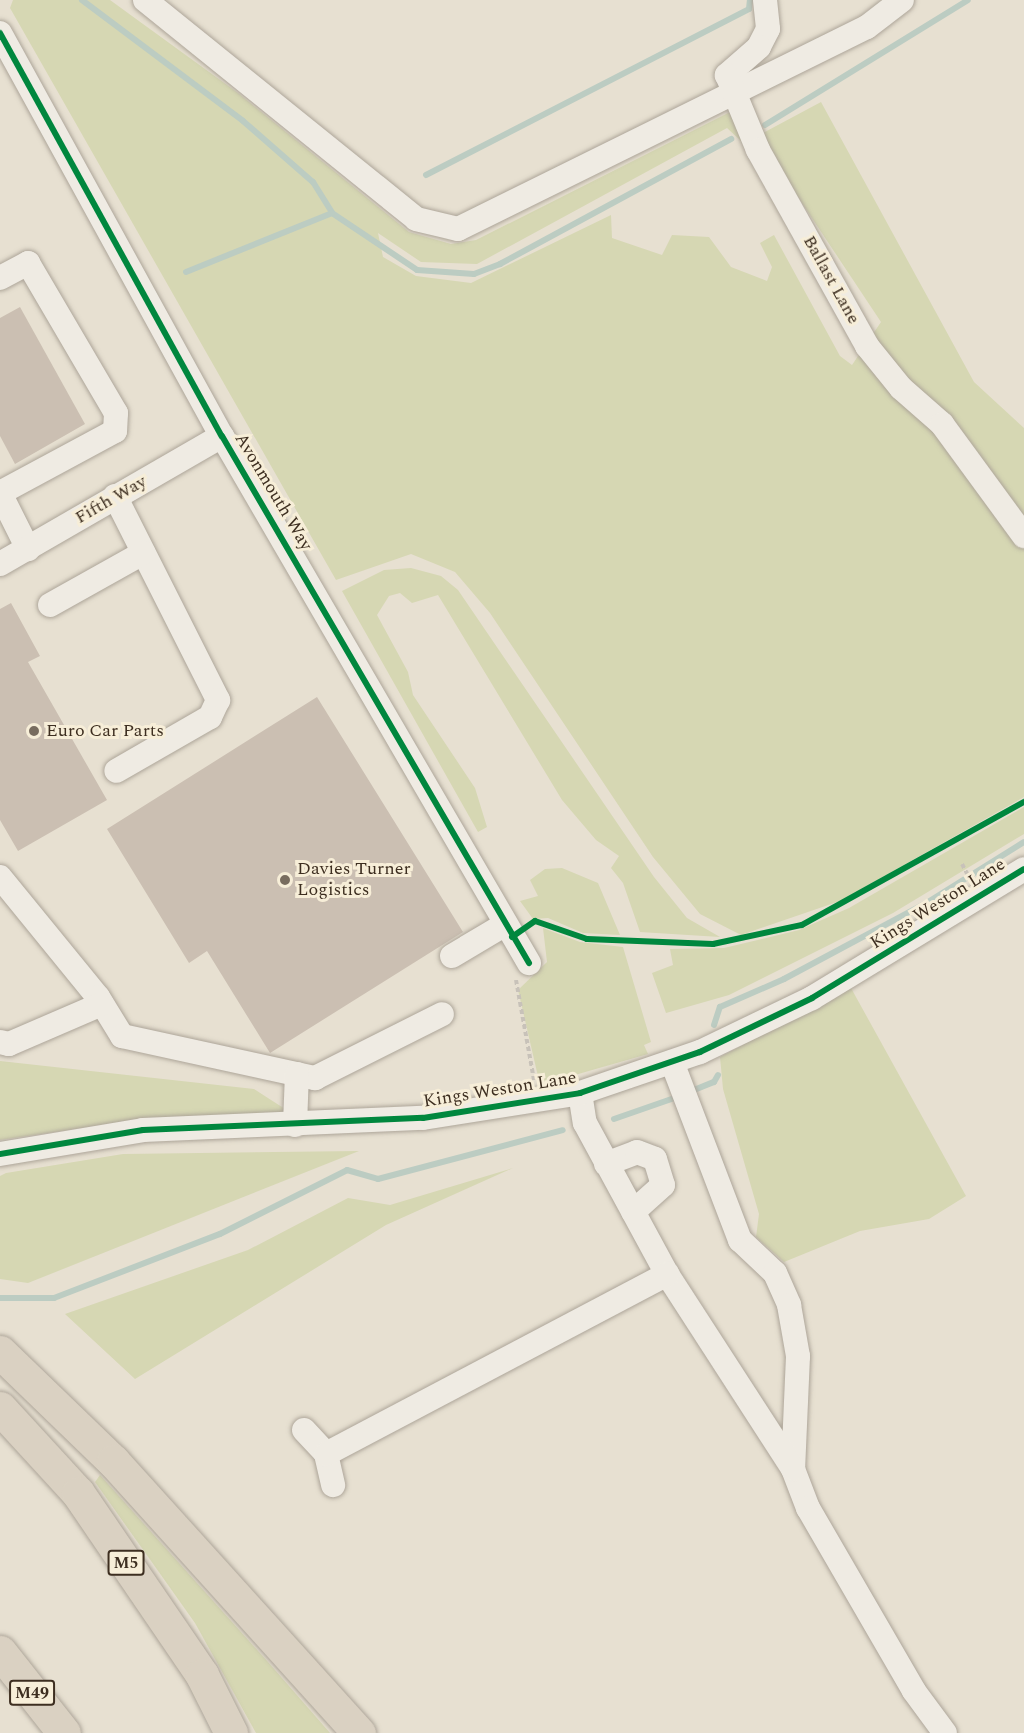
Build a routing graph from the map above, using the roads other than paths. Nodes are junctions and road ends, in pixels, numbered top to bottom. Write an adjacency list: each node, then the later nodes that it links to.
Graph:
1 (145, 0): 6 (street)
2 (765, 0): 6 (street, Ballast Lane)
3 (902, 0): 6 (street)
4 (0, 33): 5 (street, Avonmouth Way)
5 (8, 68): 8 (street, Avonmouth Way)
6 (737, 94): 11 (street, Ballast Lane)
7 (0, 278): 9 (street)
8 (222, 436): 10 (street, Fifth Way); 19 (street, Avonmouth Way)
9 (0, 493): 12 (street)
10 (115, 496): 12 (street, Fifth Way); 13 (street)
11 (1024, 536)
12 (28, 549): 14 (street, Fifth Way)
13 (143, 553): 15 (street); 16 (street)
14 (0, 564)
15 (50, 605)
16 (116, 771)
17 (1024, 869): 25 (street, Kings Weston Lane)
18 (3, 881): 22 (street)
19 (504, 925): 20 (street); 21 (street, Avonmouth Way)
20 (452, 956)
21 (529, 963)
22 (102, 1004): 24 (street); 26 (street)
23 (442, 1014): 26 (street)
24 (0, 1042)
25 (672, 1062): 27 (street, Kings Weston Lane); 37 (street)
26 (297, 1074): 28 (street)
27 (579, 1093): 28 (street, Kings Weston Lane); 30 (street)
28 (295, 1125): 29 (street, Kings Weston Lane)
29 (0, 1154)
30 (606, 1164): 31 (street); 31 (street)
31 (633, 1212): 32 (street)
32 (667, 1274): 36 (street); 37 (street)
33 (0, 1352): 42 (highway)
34 (0, 1408): 41 (highway, M5)
35 (303, 1430): 36 (street)
36 (326, 1454): 38 (street)
37 (793, 1469): 43 (street)
38 (333, 1485)
39 (0, 1652): 40 (highway, M49)
40 (64, 1733)
41 (231, 1733)
42 (359, 1733)
43 (945, 1733)

